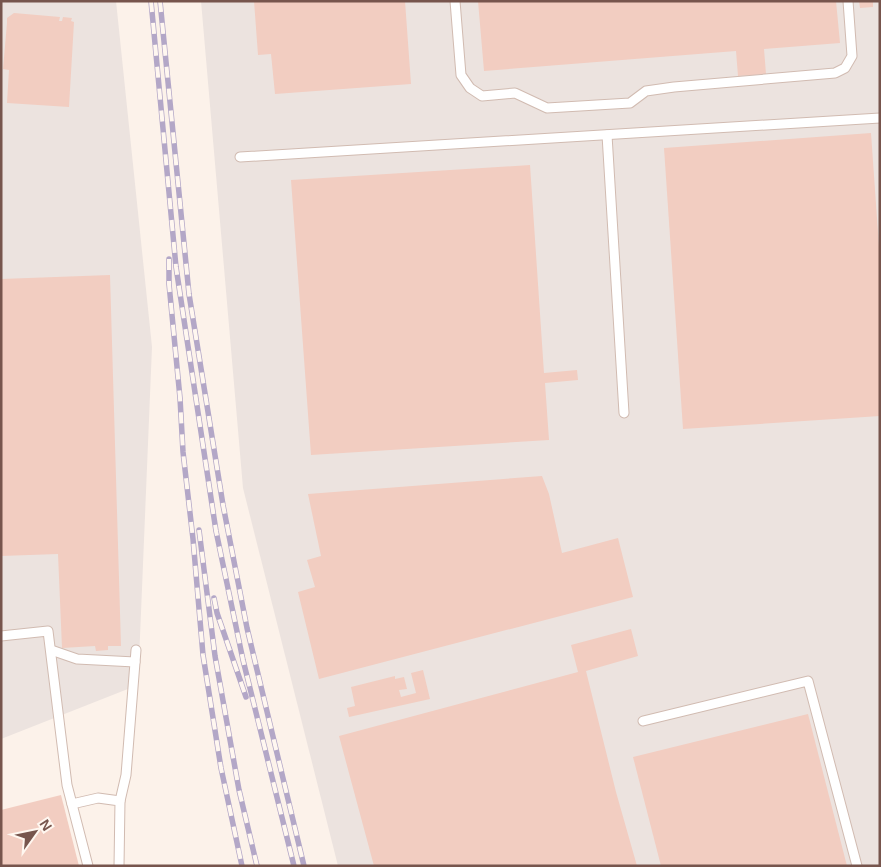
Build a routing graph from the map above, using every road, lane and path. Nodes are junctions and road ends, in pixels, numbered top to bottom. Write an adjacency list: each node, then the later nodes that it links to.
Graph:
1 (455, 1): 2 (lane)
2 (848, 1)
3 (880, 118): 4 (lane)
4 (607, 135): 5 (lane); 6 (lane)
5 (240, 157)
6 (624, 413)
7 (1, 636): 8 (lane)
8 (51, 650): 10 (lane); 13 (lane)
9 (136, 650): 10 (lane)
10 (135, 662): 12 (lane)
11 (643, 721): 16 (lane)
12 (120, 801): 13 (lane); 15 (lane)
13 (72, 804): 14 (lane)
14 (88, 866)
15 (119, 866)
16 (857, 866)

